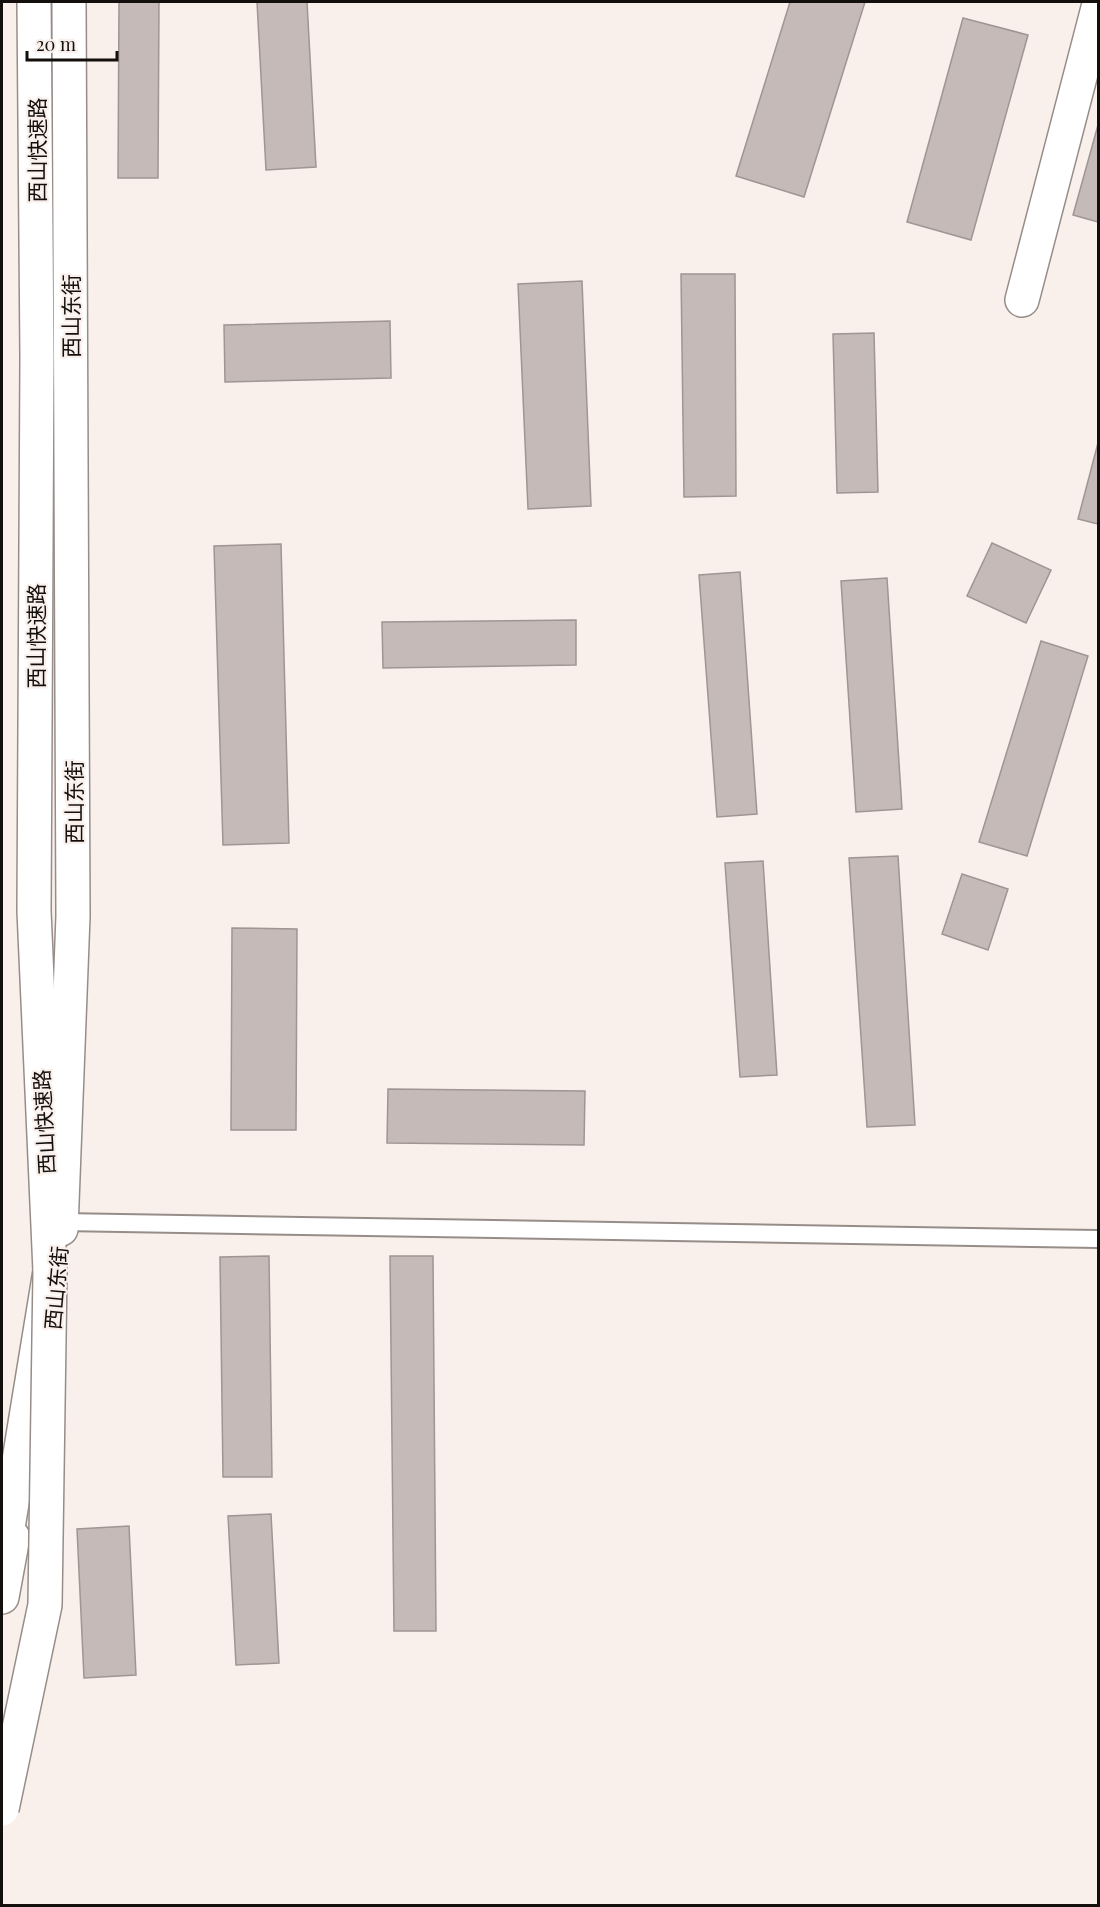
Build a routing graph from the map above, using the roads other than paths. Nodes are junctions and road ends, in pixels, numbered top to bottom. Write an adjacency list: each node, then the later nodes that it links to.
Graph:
1 (34, 2): 7 (main road, 西山快速路)
2 (69, 2): 5 (main road, 西山东街)
3 (1098, 8): 4 (main road)
4 (1022, 300)
5 (61, 1222): 6 (lane); 9 (main road, 西山东街)
6 (1098, 1239)
7 (50, 1271): 8 (main road, bridge); 10 (main road, bridge)
8 (2, 1563)
9 (2, 1597)
10 (2, 1809)

